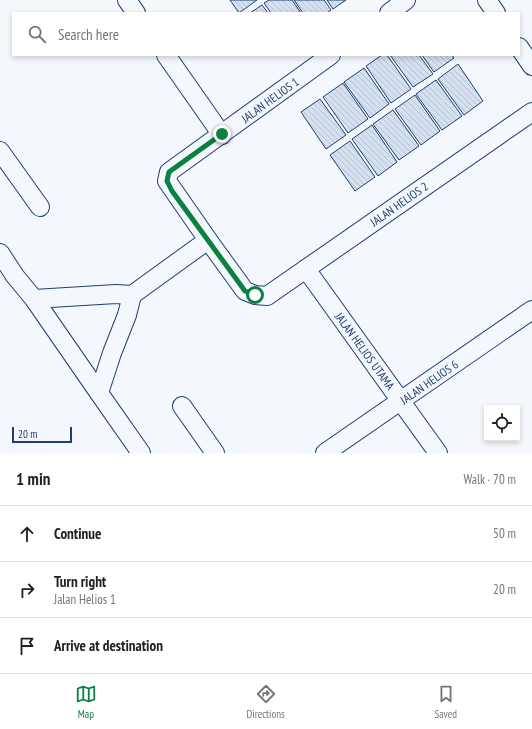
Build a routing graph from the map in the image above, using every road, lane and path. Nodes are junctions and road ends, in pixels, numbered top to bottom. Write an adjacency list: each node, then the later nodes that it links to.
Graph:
1 (128, 0): 4 (street)
2 (406, 0): 5 (street)
3 (487, 0): 6 (street)
4 (135, 12)
5 (390, 12)
6 (495, 12)
7 (520, 48): 10 (street)
8 (167, 56): 12 (street)
9 (330, 56): 12 (street, JALAN HELIOS 1)
10 (532, 66)
11 (532, 112): 17 (street, JALAN HELIOS 2)
12 (222, 134): 15 (street, JALAN HELIOS 1)
13 (0, 151): 14 (street)
14 (40, 207)
15 (208, 240): 17 (street, JALAN HELIOS 2); 18 (street)
16 (0, 253): 19 (street)
17 (306, 269): 22 (street, JALAN HELIOS UTAMA)
18 (132, 295): 19 (street); 21 (street)
19 (34, 298): 21 (street)
20 (532, 310): 22 (street, JALAN HELIOS 6)
21 (98, 393): 24 (street)
22 (401, 402): 26 (street, JALAN HELIOS 6); 27 (street, JALAN HELIOS UTAMA)
23 (182, 406): 25 (street)
24 (141, 453)
25 (215, 453)
26 (325, 453)
27 (438, 453)

